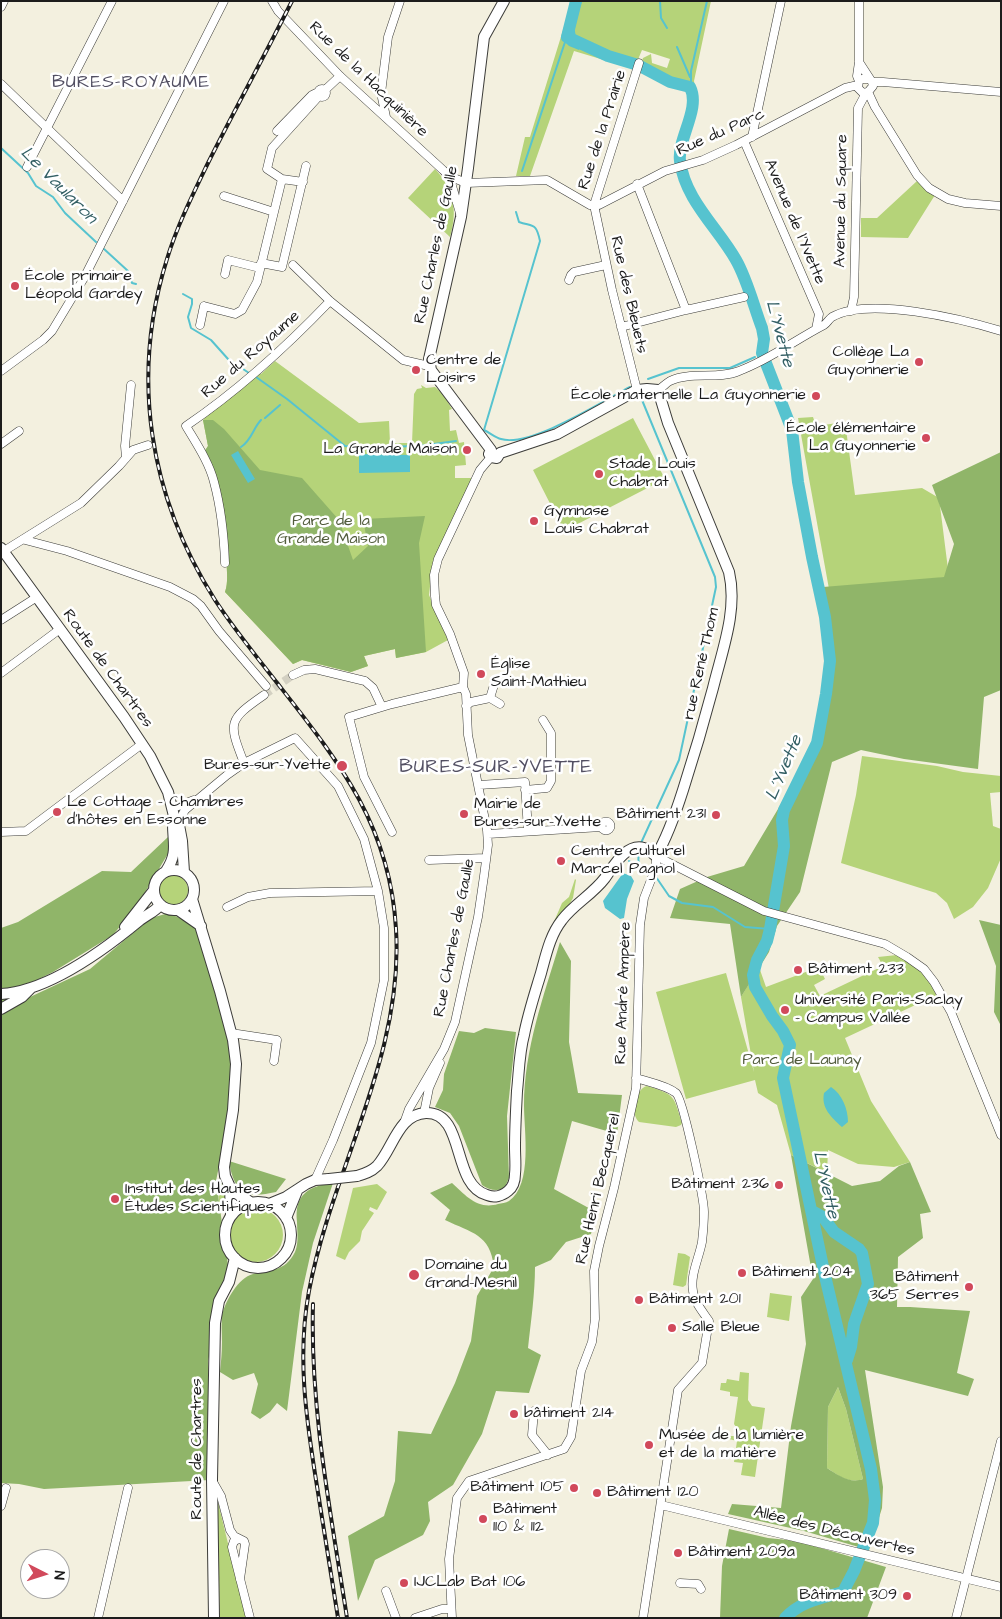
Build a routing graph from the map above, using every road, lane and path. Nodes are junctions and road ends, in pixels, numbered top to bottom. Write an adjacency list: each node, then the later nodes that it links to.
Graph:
1 (4, 1): 9 (street)
2 (112, 1): 20 (street)
3 (224, 1): 32 (street)
4 (272, 1): 12 (street, Rue de la Hacquinière)
5 (400, 1): 19 (street)
6 (504, 1): 28 (main road, Rue Charles de Gaulle)
7 (781, 1): 22 (street)
8 (859, 1): 10 (street)
9 (1, 7)
10 (859, 62): 13 (street); 14 (street)
11 (638, 66): 33 (street, Rue de la Prairie)
12 (340, 76): 17 (street); 19 (street, Rue de la Hacquinière)
13 (871, 80): 14 (street); 16 (street); 18 (street)
14 (858, 83): 18 (street); 22 (street, Rue du Parc)
15 (1, 84): 20 (street)
16 (1001, 92)
17 (320, 93): 21 (street); 26 (street)
18 (867, 93): 34 (street); 45 (street, Avenue du Square)
19 (386, 117): 25 (street, Rue de la Hacquinière)
20 (47, 127): 24 (street); 32 (street)
21 (278, 131)
22 (748, 139): 29 (street, Rue du Parc); 46 (street, Avenue de l'Yvette)
23 (306, 166): 27 (street)
24 (27, 167)
25 (449, 176): 28 (street, Rue de la Hacquinière); 30 (street, Rue de la Hacquinière)
26 (282, 179): 27 (street); 35 (street)
27 (303, 182): 39 (street)
28 (466, 183): 30 (street); 33 (street); 36 (main road, Rue Charles de Gaulle)
29 (637, 184): 33 (street, Rue du Parc); 44 (street)
30 (453, 187): 36 (street, Rue de la Hacquinière)
31 (224, 196): 35 (street)
32 (123, 201): 53 (street)
33 (594, 205): 38 (street, Rue des Bleuets)
34 (1001, 206)
35 (274, 212): 39 (street)
36 (461, 217): 52 (main road, Rue Charles de Gaulle)
37 (293, 265): 43 (street)
38 (606, 265): 41 (street); 49 (street, Rue des Bleuets)
39 (261, 266): 40 (street); 48 (street)
40 (224, 274)
41 (569, 280)
42 (744, 297): 44 (street)
43 (330, 301): 52 (street); 64 (street, Rue du Royaume)
44 (686, 310): 49 (street)
45 (851, 310): 47 (street); 51 (street)
46 (819, 314): 47 (street); 50 (street)
47 (830, 318): 50 (street)
48 (200, 325)
49 (621, 328): 55 (street, Rue des Bleuets)
50 (816, 330): 56 (street)
51 (1001, 331)
52 (430, 366): 60 (main road)
53 (1, 370)
54 (131, 385): 61 (street)
55 (637, 390): 56 (main road); 60 (main road)
56 (658, 390): 90 (main road, rue René Thom)
57 (19, 431): 58 (street)
58 (1, 444)
59 (148, 445): 61 (street)
60 (494, 453): 72 (street)
61 (126, 458): 62 (street)
62 (24, 540): 63 (street); 71 (street)
63 (2, 550): 65 (main road, Route de Chartres)
64 (225, 563)
65 (37, 597): 66 (street); 67 (main road, Route de Chartres)
66 (1, 620)
67 (60, 629): 68 (street); 79 (main road, Route de Chartres)
68 (1, 673)
69 (292, 675): 77 (street)
70 (494, 685): 74 (street)
71 (266, 686)
72 (463, 687): 76 (street); 77 (street)
73 (264, 695): 80 (street)
74 (490, 698): 75 (street); 76 (street)
75 (500, 704)
76 (466, 706): 81 (street)
77 (382, 707): 88 (street)
78 (544, 720): 82 (street)
79 (142, 744): 84 (main road, Route de Chartres); 87 (street)
80 (244, 763): 83 (street); 96 (street)
81 (479, 785): 82 (street); 89 (street, Rue Charles de Gaulle)
82 (525, 790): 86 (street)
83 (196, 800): 84 (street); 84 (street)
84 (175, 816): 93 (main road, Route de Chartres); 94 (main road, Route de Chartres)
85 (601, 827): 86 (street)
86 (528, 831): 89 (street)
87 (1, 832)
88 (392, 832)
89 (488, 832): 91 (street, Rue Charles de Gaulle)
90 (656, 856): 109 (street, Rue André Ampère); 110 (main road); 112 (street)
91 (486, 858): 92 (street); 107 (street, Rue Charles de Gaulle)
92 (429, 860)
93 (166, 871): 94 (main road); 95 (main road)
94 (184, 872): 97 (main road)
95 (154, 890): 98 (main road); 102 (main road)
96 (378, 890): 99 (street); 113 (street)
97 (192, 899): 100 (main road); 101 (main road)
98 (160, 905): 100 (main road); 102 (main road)
99 (227, 907)
100 (178, 910): 101 (main road)
101 (201, 926): 106 (main road)
102 (121, 936): 103 (main road)
103 (31, 987): 104 (main road); 105 (main road)
104 (2, 994)
105 (1, 1009)
106 (231, 1033): 108 (street); 114 (main road)
107 (444, 1049): 110 (street, Rue Charles de Gaulle); 111 (street, Rue Charles de Gaulle)
108 (274, 1061)
109 (636, 1078): 125 (street, Rue Henri Becquerel); 129 (street, Rue André Ampère)
110 (424, 1113): 111 (main road)
111 (403, 1124): 113 (main road, Rue Charles de Gaulle, bridge)
112 (1001, 1134)
113 (314, 1180): 115 (main road, Rue Charles de Gaulle)
114 (230, 1187): 116 (main road); 118 (main road)
115 (298, 1190): 117 (main road, Rue Charles de Gaulle); 119 (main road)
116 (250, 1202): 117 (main road); 118 (main road)
117 (269, 1204): 119 (main road)
118 (231, 1215): 120 (main road)
119 (286, 1218): 121 (main road)
120 (235, 1258): 121 (main road); 122 (main road, Route de Chartres)
121 (249, 1266): 122 (main road, Route de Chartres)
122 (229, 1282): 126 (main road, Route de Chartres)
123 (534, 1411): 125 (street)
124 (1001, 1441): 131 (street)
125 (548, 1455): 136 (street, Rue Henri Becquerel)
126 (212, 1479): 138 (main road, Route de Chartres); 139 (street)
127 (6, 1488): 130 (street)
128 (128, 1488): 137 (street)
129 (661, 1504): 131 (street, Allée des Découvertes); 143 (street)
130 (1, 1506)
131 (966, 1579): 133 (street, Allée des Découvertes); 144 (street)
132 (680, 1584): 134 (street)
133 (1001, 1587)
134 (701, 1589)
135 (386, 1591): 140 (street)
136 (451, 1609): 141 (street); 142 (street, Rue Henri Becquerel)
137 (98, 1618)
138 (214, 1618)
139 (250, 1618)
140 (396, 1618)
141 (415, 1618)
142 (452, 1618)
143 (643, 1618)
144 (956, 1618)

